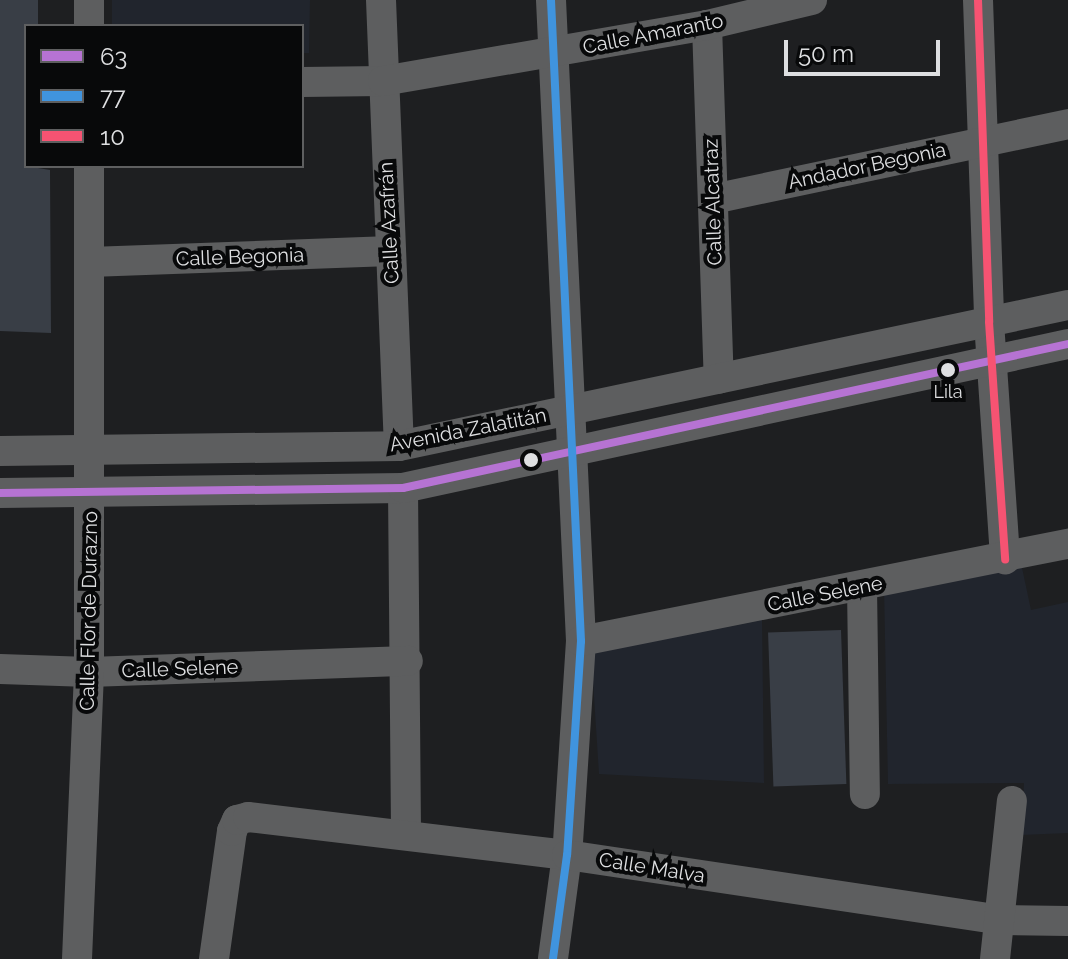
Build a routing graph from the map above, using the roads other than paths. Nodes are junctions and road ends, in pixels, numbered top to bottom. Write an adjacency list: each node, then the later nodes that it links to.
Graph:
1 (89, 0): 6 (street)
2 (381, 0): 9 (street, Calle Azafrán)
3 (551, 0): 8 (street)
4 (812, 0): 7 (street, Calle Amaranto)
5 (978, 0): 12 (street)
6 (89, 24)
7 (707, 25): 8 (street, Calle Amaranto); 14 (street, Calle Alcatraz)
8 (551, 53): 9 (street, Calle Amaranto); 22 (street)
9 (383, 81): 10 (street, Calle Amaranto); 15 (street, Calle Azafrán)
10 (304, 82)
11 (1068, 124): 12 (street, Andador Begonia)
12 (983, 142): 14 (street, Andador Begonia); 18 (street)
13 (89, 168): 16 (street, Calle Flor de Durazno)
14 (713, 199): 21 (street, Calle Alcatraz)
15 (391, 251): 16 (street, Calle Begonia); 23 (street, Calle Azafrán)
16 (90, 262): 24 (street, Calle Flor de Durazno)
17 (1068, 305): 18 (street, Avenida Zalatitán)
18 (989, 322): 20 (street); 21 (street, Avenida Zalatitán)
19 (1068, 344): 20 (street)
20 (991, 359): 26 (street); 31 (street)
21 (719, 379): 22 (street, Avenida Zalatitán)
22 (570, 410): 23 (street, Avenida Zalatitán); 26 (street)
23 (399, 446): 24 (street, Avenida Zalatitán)
24 (92, 450): 25 (street, Avenida Zalatitán); 29 (street, Calle Flor de Durazno)
25 (0, 451)
26 (574, 454): 27 (street); 33 (street)
27 (403, 488): 29 (street); 34 (street)
28 (0, 493): 29 (street)
29 (91, 493): 36 (street, Calle Flor de Durazno)
30 (1068, 544): 31 (street, Calle Selene)
31 (1005, 559): 32 (street, Calle Selene)
32 (862, 587): 33 (street, Calle Selene); 37 (street)
33 (581, 641): 40 (street)
34 (408, 661): 36 (street, Calle Selene); 39 (street)
35 (0, 669): 36 (street, Calle Selene)
36 (89, 672): 43 (street, Calle Flor de Durazno)
37 (865, 794)
38 (1012, 801): 41 (street)
39 (406, 835): 40 (street, Calle Malva); 44 (street, Calle Malva)
40 (567, 855): 41 (street, Calle Malva); 45 (street)
41 (1000, 920): 42 (street, Calle Malva); 46 (street)
42 (1068, 921)
43 (77, 959)
44 (214, 959)
45 (553, 959)
46 (995, 959)

